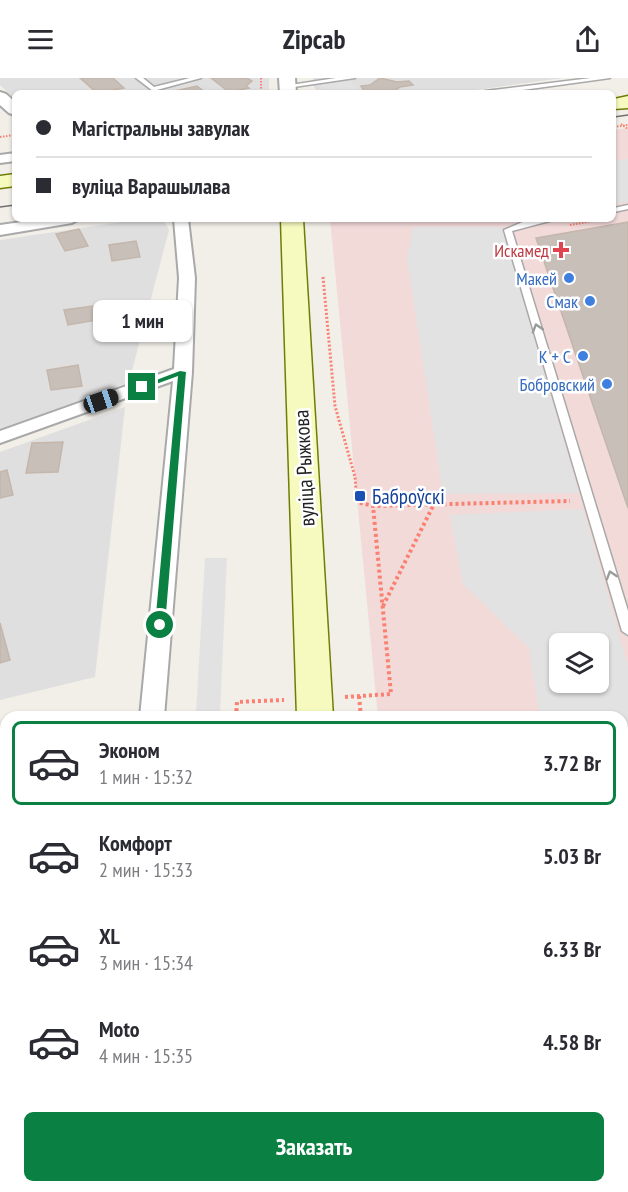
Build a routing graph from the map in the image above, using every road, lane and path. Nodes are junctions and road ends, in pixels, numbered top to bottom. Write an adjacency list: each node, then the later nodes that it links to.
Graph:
1 (139, 78): 2 (lane)
2 (198, 78)
3 (352, 78): 6 (lane)
4 (607, 78): 5 (lane)
5 (590, 79): 7 (lane)
6 (288, 86)
7 (508, 90)
8 (0, 97): 9 (street)
9 (12, 107)
10 (52, 222): 14 (street)
11 (181, 222): 16 (street)
12 (292, 222): 22 (main road, вуліца Рыжкова)
13 (534, 222): 20 (lane, one-way to 13)
14 (0, 230)
15 (322, 266): 18 (path)
16 (183, 372): 17 (street); 23 (street)
17 (0, 437)
18 (373, 506): 19 (path); 19 (path)
19 (383, 606): 21 (path)
20 (628, 631)
21 (359, 696): 22 (path); 25 (path)
22 (315, 708): 24 (path)
23 (153, 711)
24 (236, 711)
25 (360, 711)

